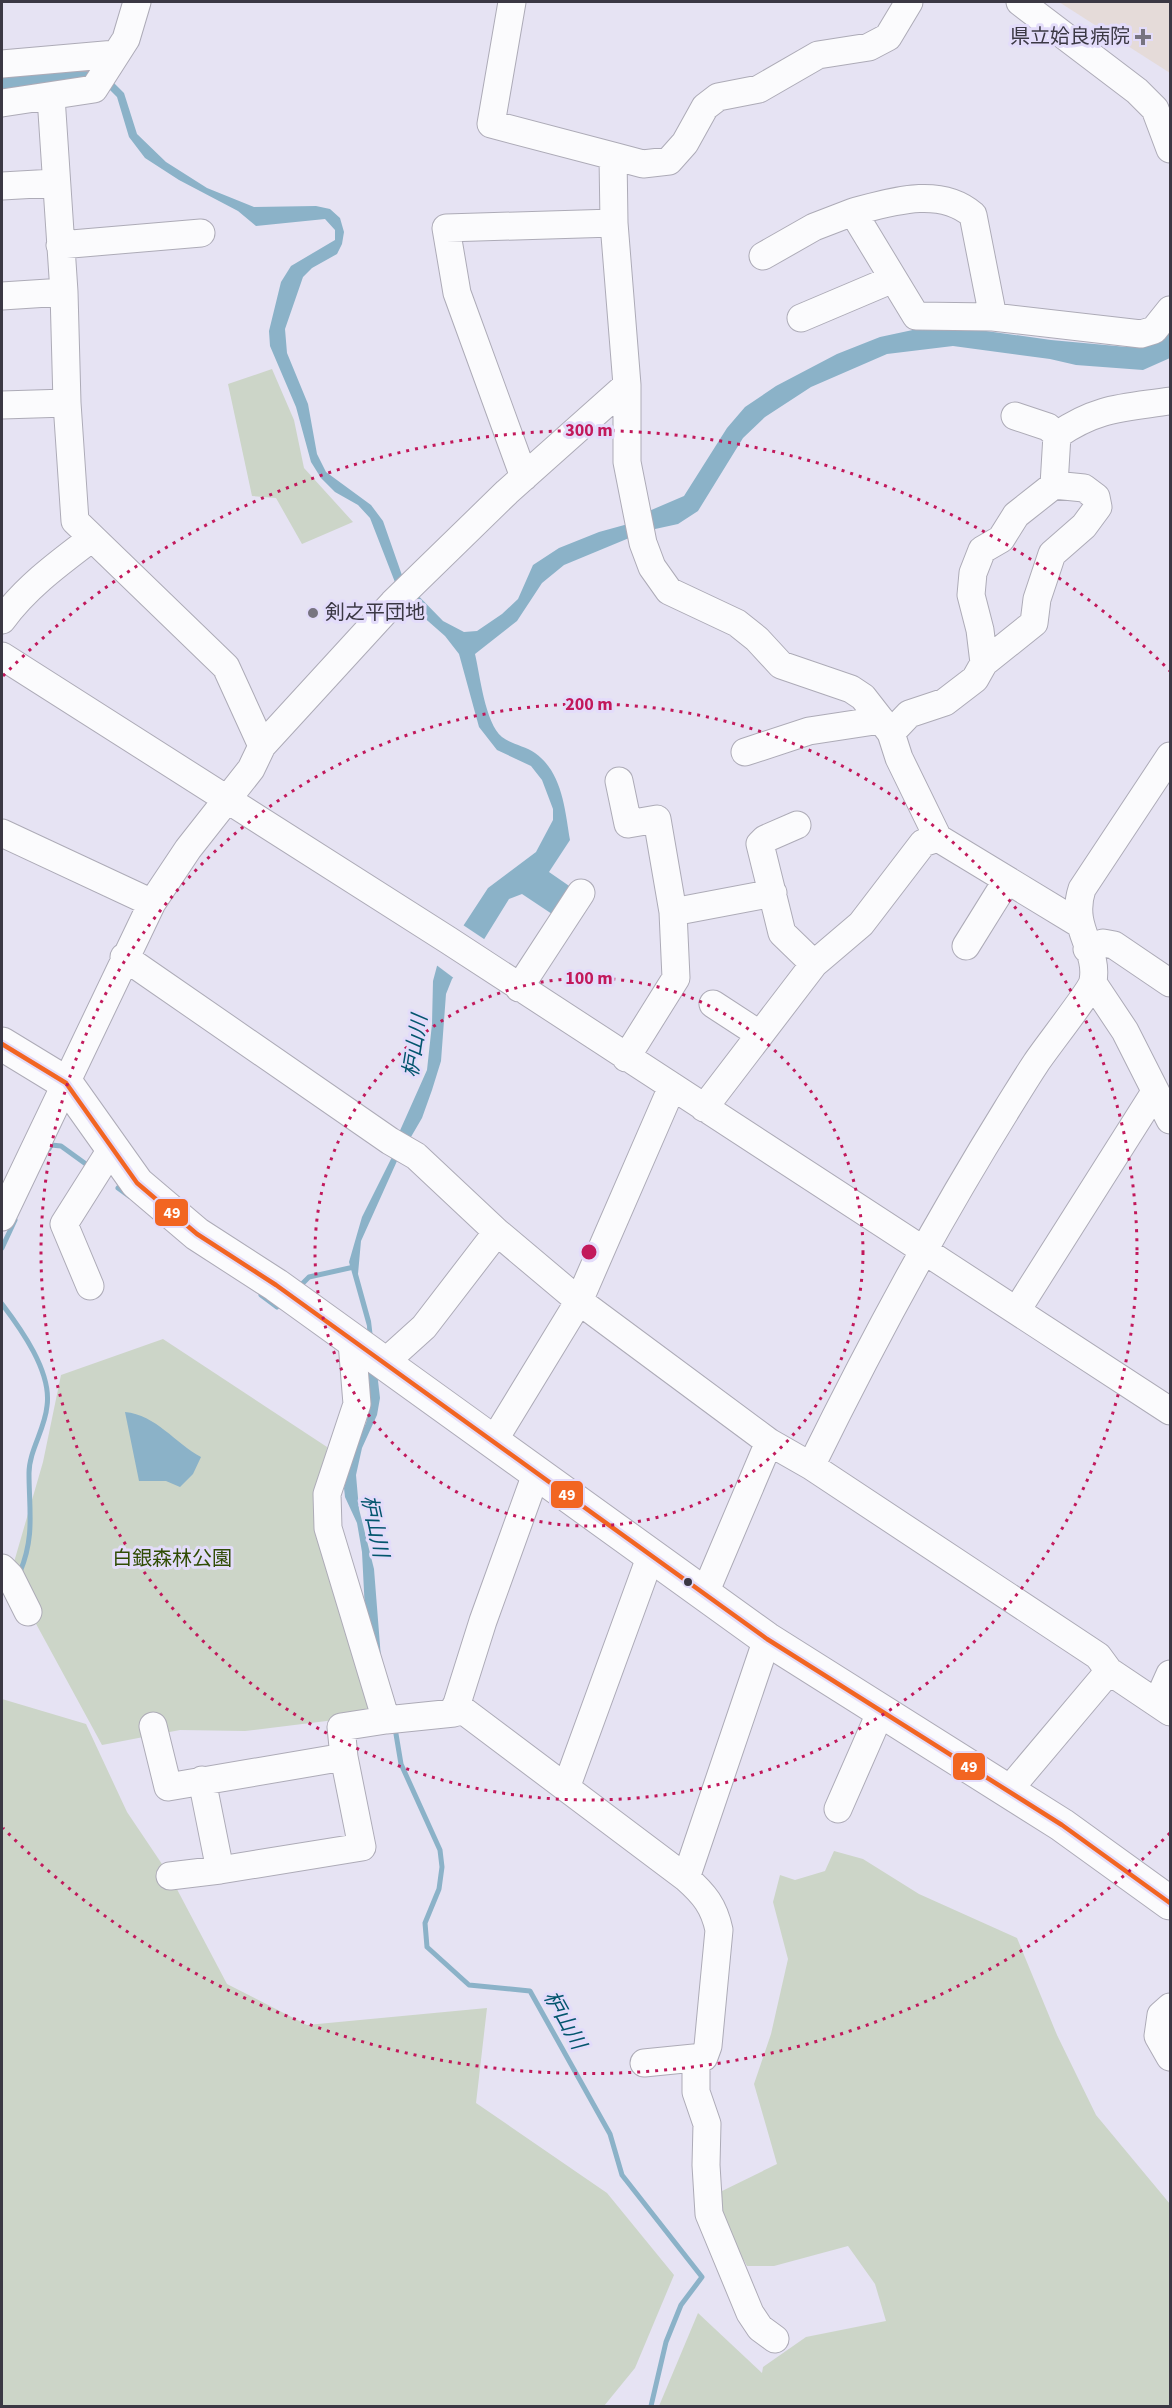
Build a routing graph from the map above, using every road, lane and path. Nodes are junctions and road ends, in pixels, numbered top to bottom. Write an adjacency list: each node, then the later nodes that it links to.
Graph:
1 (137, 2): 6 (street)
2 (512, 2): 10 (street)
3 (909, 2): 10 (street)
4 (1020, 2): 9 (street)
5 (2, 64): 6 (street)
6 (106, 70): 7 (street)
7 (51, 97): 8 (street); 11 (street)
8 (2, 103)
9 (1170, 149)
10 (613, 156): 14 (street)
11 (55, 183): 12 (street); 16 (street)
12 (2, 186)
13 (853, 212): 17 (street); 18 (street); 22 (street)
14 (614, 223): 24 (street); 30 (street)
15 (201, 233): 16 (street)
16 (60, 245): 19 (street)
17 (763, 256)
18 (893, 279): 22 (street); 23 (street)
19 (64, 292): 20 (street); 26 (street)
20 (2, 296)
21 (1170, 310): 22 (street)
22 (993, 317)
23 (801, 318)
24 (627, 385): 30 (street); 36 (street)
25 (1170, 401): 29 (street)
26 (67, 403): 27 (street); 32 (street)
27 (2, 405)
28 (1015, 416): 29 (street)
29 (1057, 435): 31 (street)
30 (524, 477): 37 (street)
31 (1054, 484): 35 (street); 35 (street)
32 (92, 538): 33 (street); 37 (street)
33 (2, 620)
34 (2, 656): 41 (street)
35 (984, 663): 36 (street)
36 (886, 727): 38 (street); 44 (street)
37 (262, 746): 41 (street)
38 (745, 752)
39 (1170, 756): 50 (street)
40 (619, 781): 49 (street)
41 (226, 800): 48 (street); 57 (street)
42 (797, 825): 47 (street)
43 (2, 833): 48 (street)
44 (938, 838): 45 (street); 54 (street)
45 (1007, 880): 50 (street); 51 (street)
46 (581, 893): 57 (street)
47 (773, 894): 49 (street); 54 (street)
48 (152, 903): 53 (street)
49 (673, 912): 61 (street)
50 (1078, 923): 52 (street)
51 (966, 946)
52 (1087, 948): 55 (street); 56 (street)
53 (124, 957): 62 (street); 69 (street)
54 (814, 964): 59 (street)
55 (1093, 983): 64 (street); 70 (street)
56 (1170, 983)
57 (519, 988): 61 (street)
58 (713, 1004): 59 (street)
59 (759, 1034): 65 (street)
60 (2, 1044): 62 (main road)
61 (626, 1058): 63 (street)
62 (66, 1083): 67 (main road); 68 (street)
63 (672, 1087): 65 (street); 72 (street)
64 (1155, 1092): 66 (street); 73 (street)
65 (704, 1108): 70 (street)
66 (1170, 1120)
67 (112, 1148): 71 (street); 74 (main road)
68 (2, 1217)
69 (497, 1232): 72 (street); 74 (street)
70 (924, 1250): 73 (street); 78 (street)
71 (90, 1286)
72 (579, 1301): 76 (street); 77 (street)
73 (1017, 1310): 75 (street)
74 (365, 1352): 76 (main road); 90 (street)
75 (1170, 1411)
76 (493, 1442): 79 (main road)
77 (769, 1442): 78 (street); 82 (street)
78 (811, 1466): 85 (street)
79 (536, 1474): 80 (main road); 87 (street)
80 (651, 1555): 82 (main road); 94 (street)
81 (2, 1568): 83 (street)
82 (705, 1593): 84 (main road)
83 (28, 1612)
84 (767, 1639): 89 (main road); 99 (street)
85 (1109, 1671): 88 (street); 95 (street)
86 (1170, 1674): 88 (street)
87 (456, 1705): 90 (street); 94 (street)
88 (1164, 1708)
89 (881, 1711): 95 (main road); 96 (street)
90 (394, 1720): 92 (street)
91 (153, 1726): 93 (street)
92 (344, 1757): 93 (street); 97 (street)
93 (202, 1780): 97 (street)
94 (566, 1788): 99 (street)
95 (1007, 1792): 100 (main road)
96 (838, 1809)
97 (220, 1870): 98 (street)
98 (170, 1876)
99 (686, 1878): 103 (street)
100 (1170, 1903)
101 (1170, 2007): 102 (street)
102 (1170, 2057)
103 (696, 2058): 104 (street); 105 (street)
104 (644, 2063)
105 (775, 2339)

